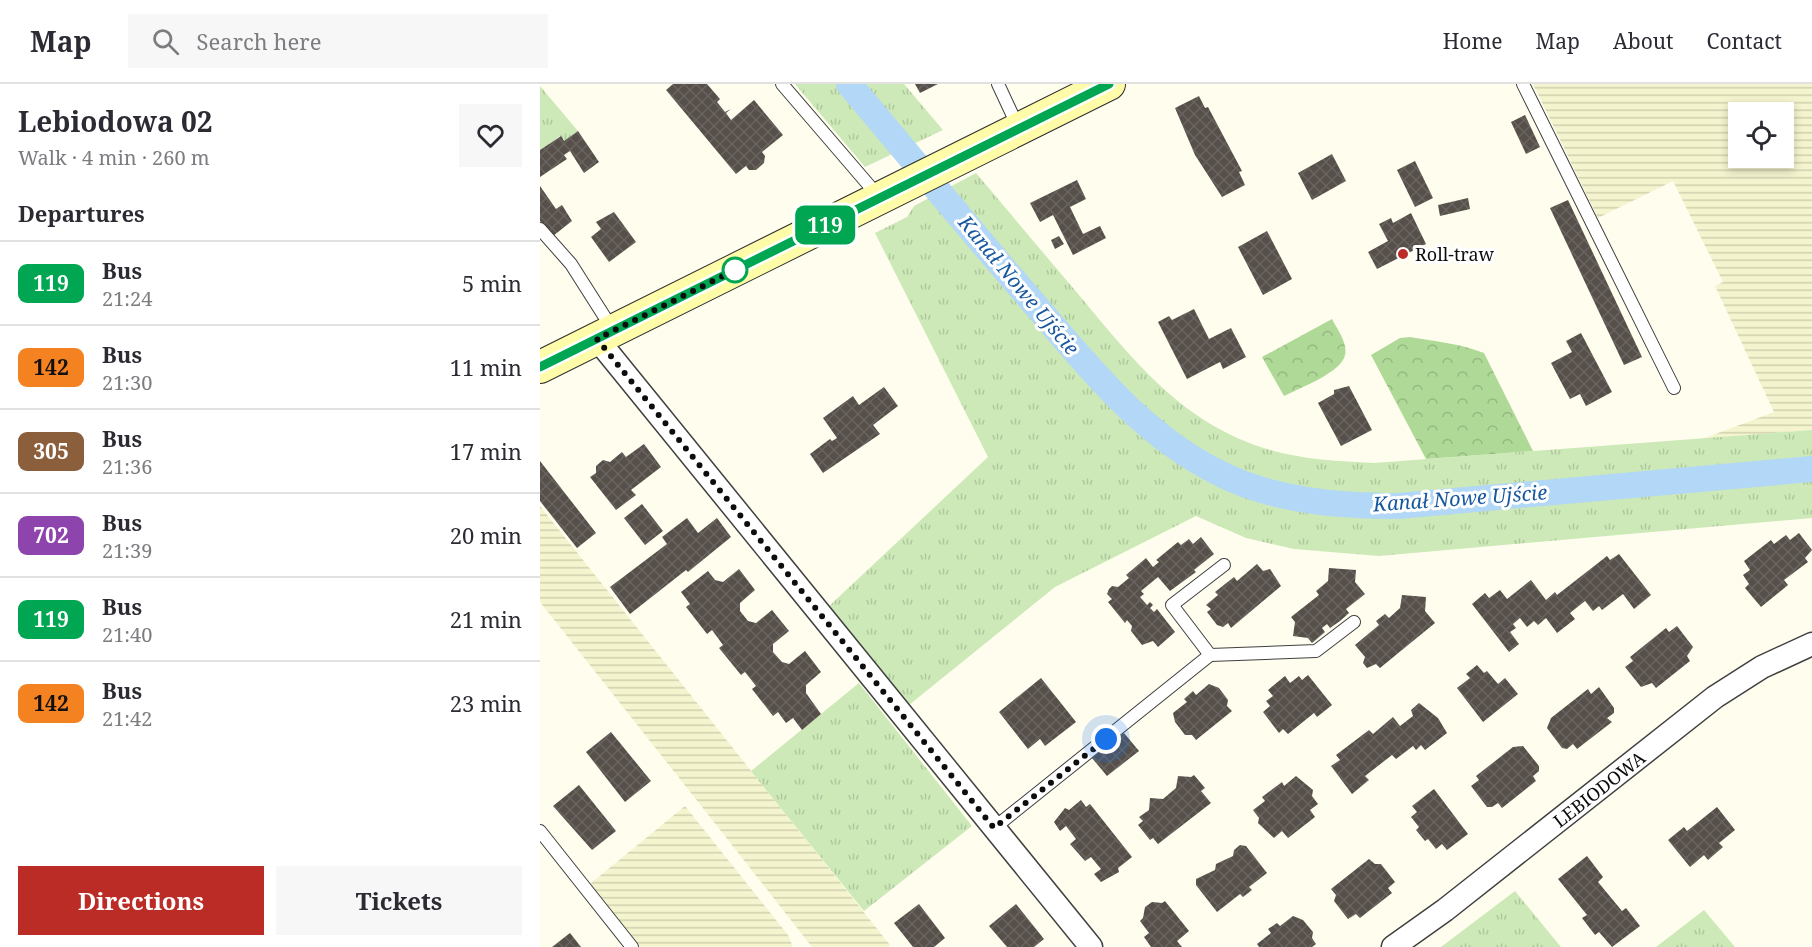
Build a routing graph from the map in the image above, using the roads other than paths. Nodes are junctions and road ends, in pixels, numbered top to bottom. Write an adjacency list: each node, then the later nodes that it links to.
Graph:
1 (782, 84): 6 (lane)
2 (998, 84): 5 (lane)
3 (1109, 84): 5 (street)
4 (1522, 84): 10 (lane)
5 (1020, 129): 6 (street)
6 (891, 192): 8 (street)
7 (540, 229): 8 (lane)
8 (605, 335): 9 (street); 15 (street)
9 (540, 367)
10 (1674, 388)
11 (1224, 565): 14 (lane)
12 (1354, 622): 14 (lane)
13 (1812, 644): 19 (street, LEBIODOWA)
14 (1210, 655): 15 (lane)
15 (994, 828): 18 (street)
16 (540, 831): 17 (lane)
17 (632, 947)
18 (1090, 947)
19 (1393, 947)

